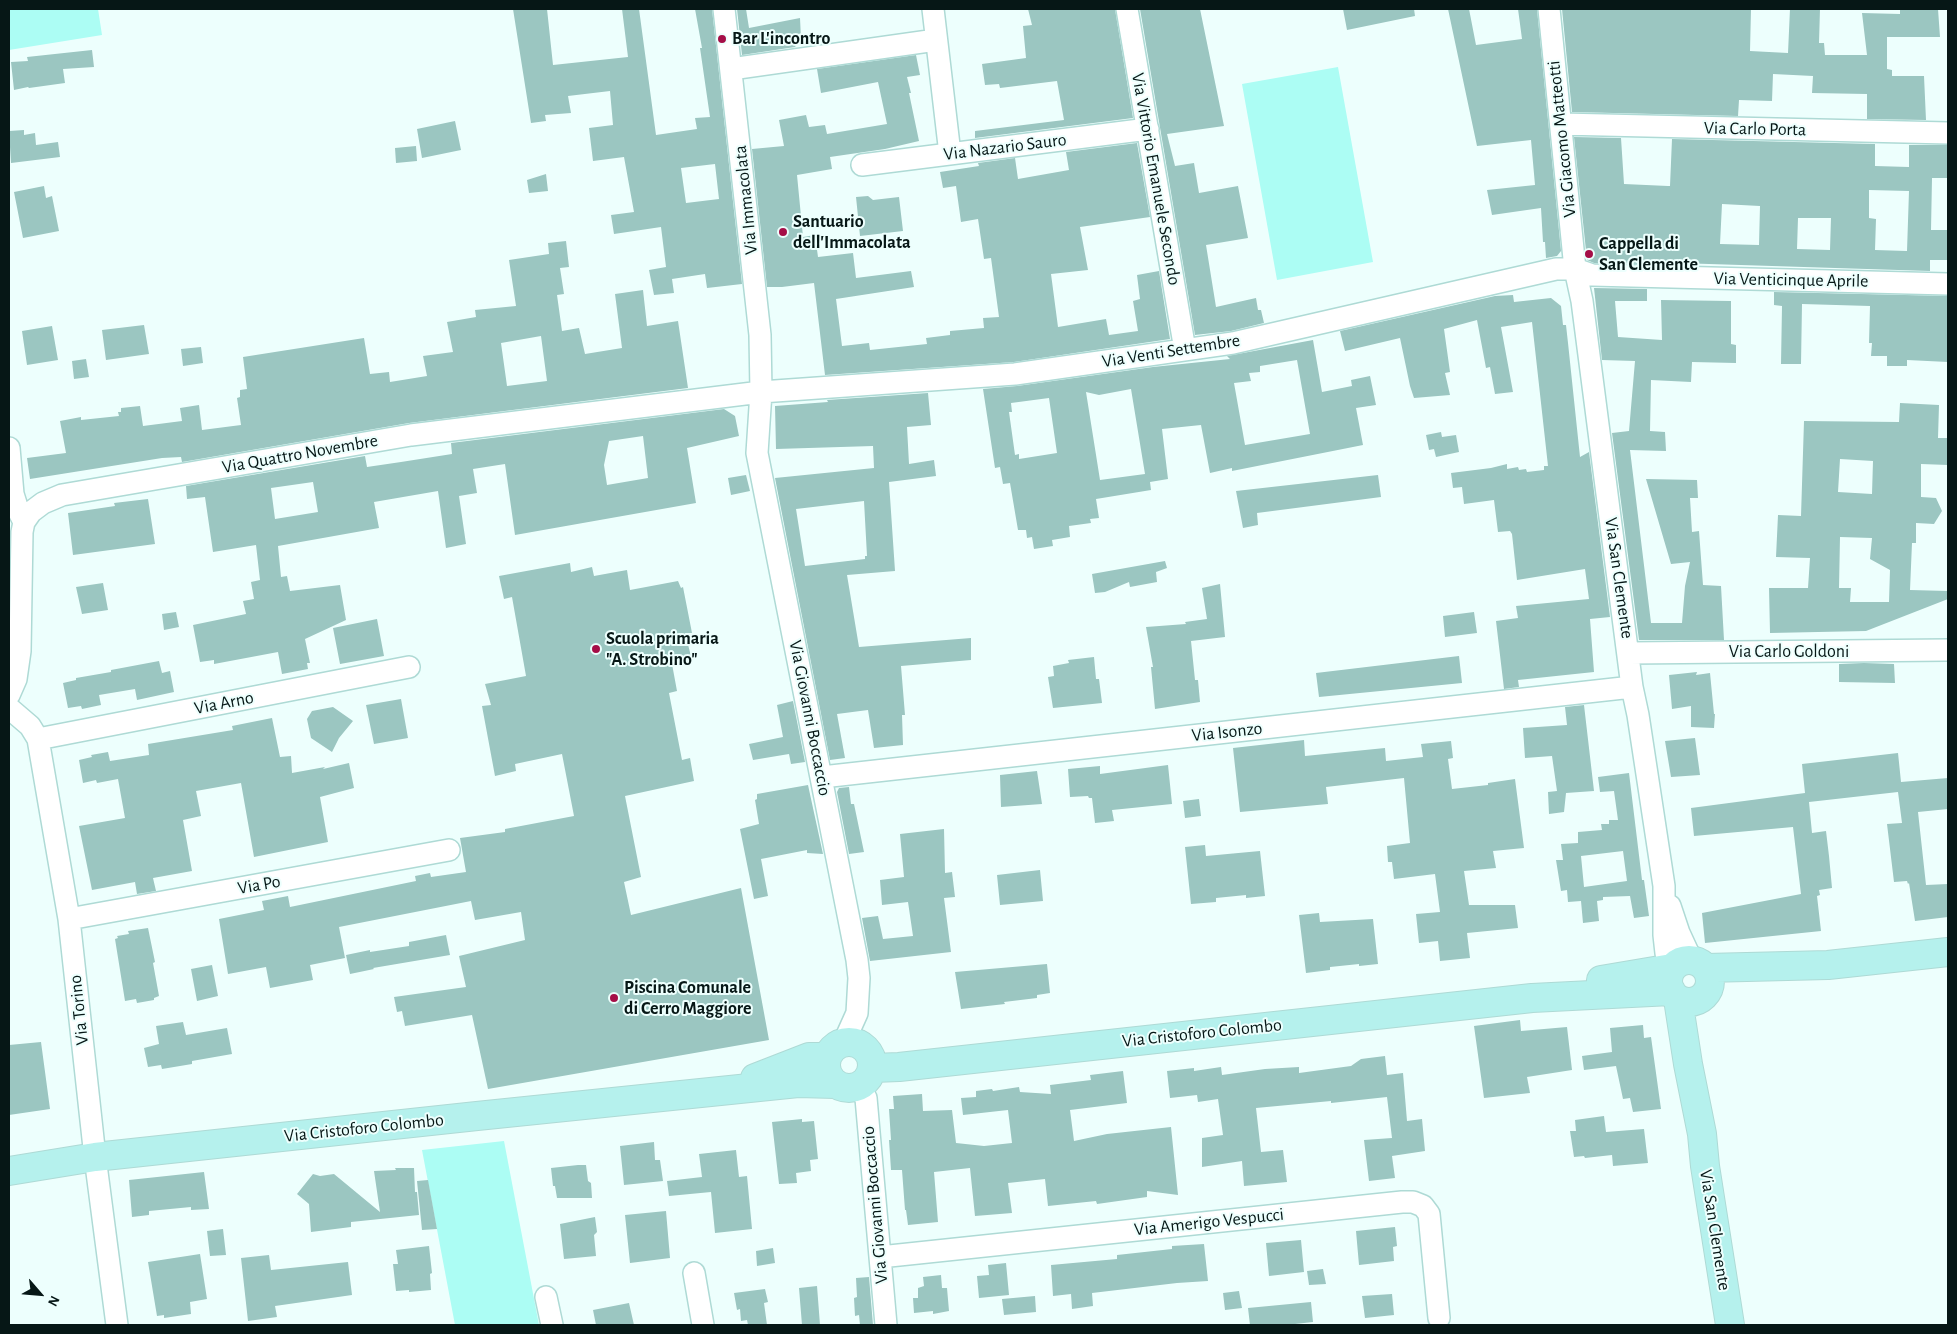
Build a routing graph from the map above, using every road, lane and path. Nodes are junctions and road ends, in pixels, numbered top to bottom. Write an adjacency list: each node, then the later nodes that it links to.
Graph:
1 (724, 9): 6 (street, Via Immacolata)
2 (933, 9): 5 (street)
3 (1127, 9): 8 (street, Via Vittorio Emanuele Secondo)
4 (1549, 9): 7 (street, Via Giacomo Matteotti)
5 (936, 40): 6 (street); 10 (street)
6 (731, 69): 15 (street, Via Immacolata)
7 (1561, 124): 9 (street, Via Carlo Porta); 12 (street, Via Giacomo Matteotti)
8 (1148, 129): 10 (street, Via Nazario Sauro); 14 (street, Via Vittorio Emanuele Secondo)
9 (1948, 133)
10 (950, 154): 11 (street, Via Nazario Sauro)
11 (862, 165)
12 (1575, 269): 13 (street, Via Venticinque Aprile); 14 (street, Via Venti Settembre); 19 (street, Via San Clemente)
13 (1948, 284)
14 (1186, 350): 15 (street, Via Venti Settembre)
15 (761, 392): 17 (street, Via Quattro Novembre); 25 (street, Via Giovanni Boccaccio)
16 (9, 448): 17 (street)
17 (24, 522): 22 (street)
18 (1948, 650): 19 (street, Via Carlo Goldoni)
19 (1629, 653): 21 (street, Via San Clemente)
20 (409, 667): 24 (street, Via Arno)
21 (1632, 687): 25 (street, Via Isonzo); 29 (street, Via San Clemente)
22 (9, 695)
23 (9, 708): 24 (street, Via Torino)
24 (38, 739): 27 (street, Via Torino)
25 (822, 777): 30 (street, Via Giovanni Boccaccio)
26 (448, 850): 27 (street, Via Po)
27 (69, 919): 33 (street, Via Torino)
28 (1948, 952): 29 (street, Via Cristoforo Colombo)
29 (1689, 982): 31 (street, Via Cristoforo Colombo); 43 (street, Via San Clemente)
30 (836, 1050): 31 (street); 31 (street, Via Cristoforo Colombo); 32 (street, Via Cristoforo Colombo)
31 (856, 1080): 32 (street, Via Cristoforo Colombo); 35 (street, Via Giovanni Boccaccio)
32 (721, 1091): 33 (street, Via Cristoforo Colombo)
33 (95, 1157): 34 (street, Via Cristoforo Colombo); 39 (street, Via Torino)
34 (9, 1171)
35 (880, 1257): 38 (street, Via Amerigo Vespucci); 42 (street, Via Giovanni Boccaccio)
36 (694, 1274): 41 (street)
37 (546, 1297): 40 (street)
38 (1439, 1318)
39 (117, 1325)
40 (552, 1325)
41 (702, 1325)
42 (886, 1325)
43 (1730, 1325)

